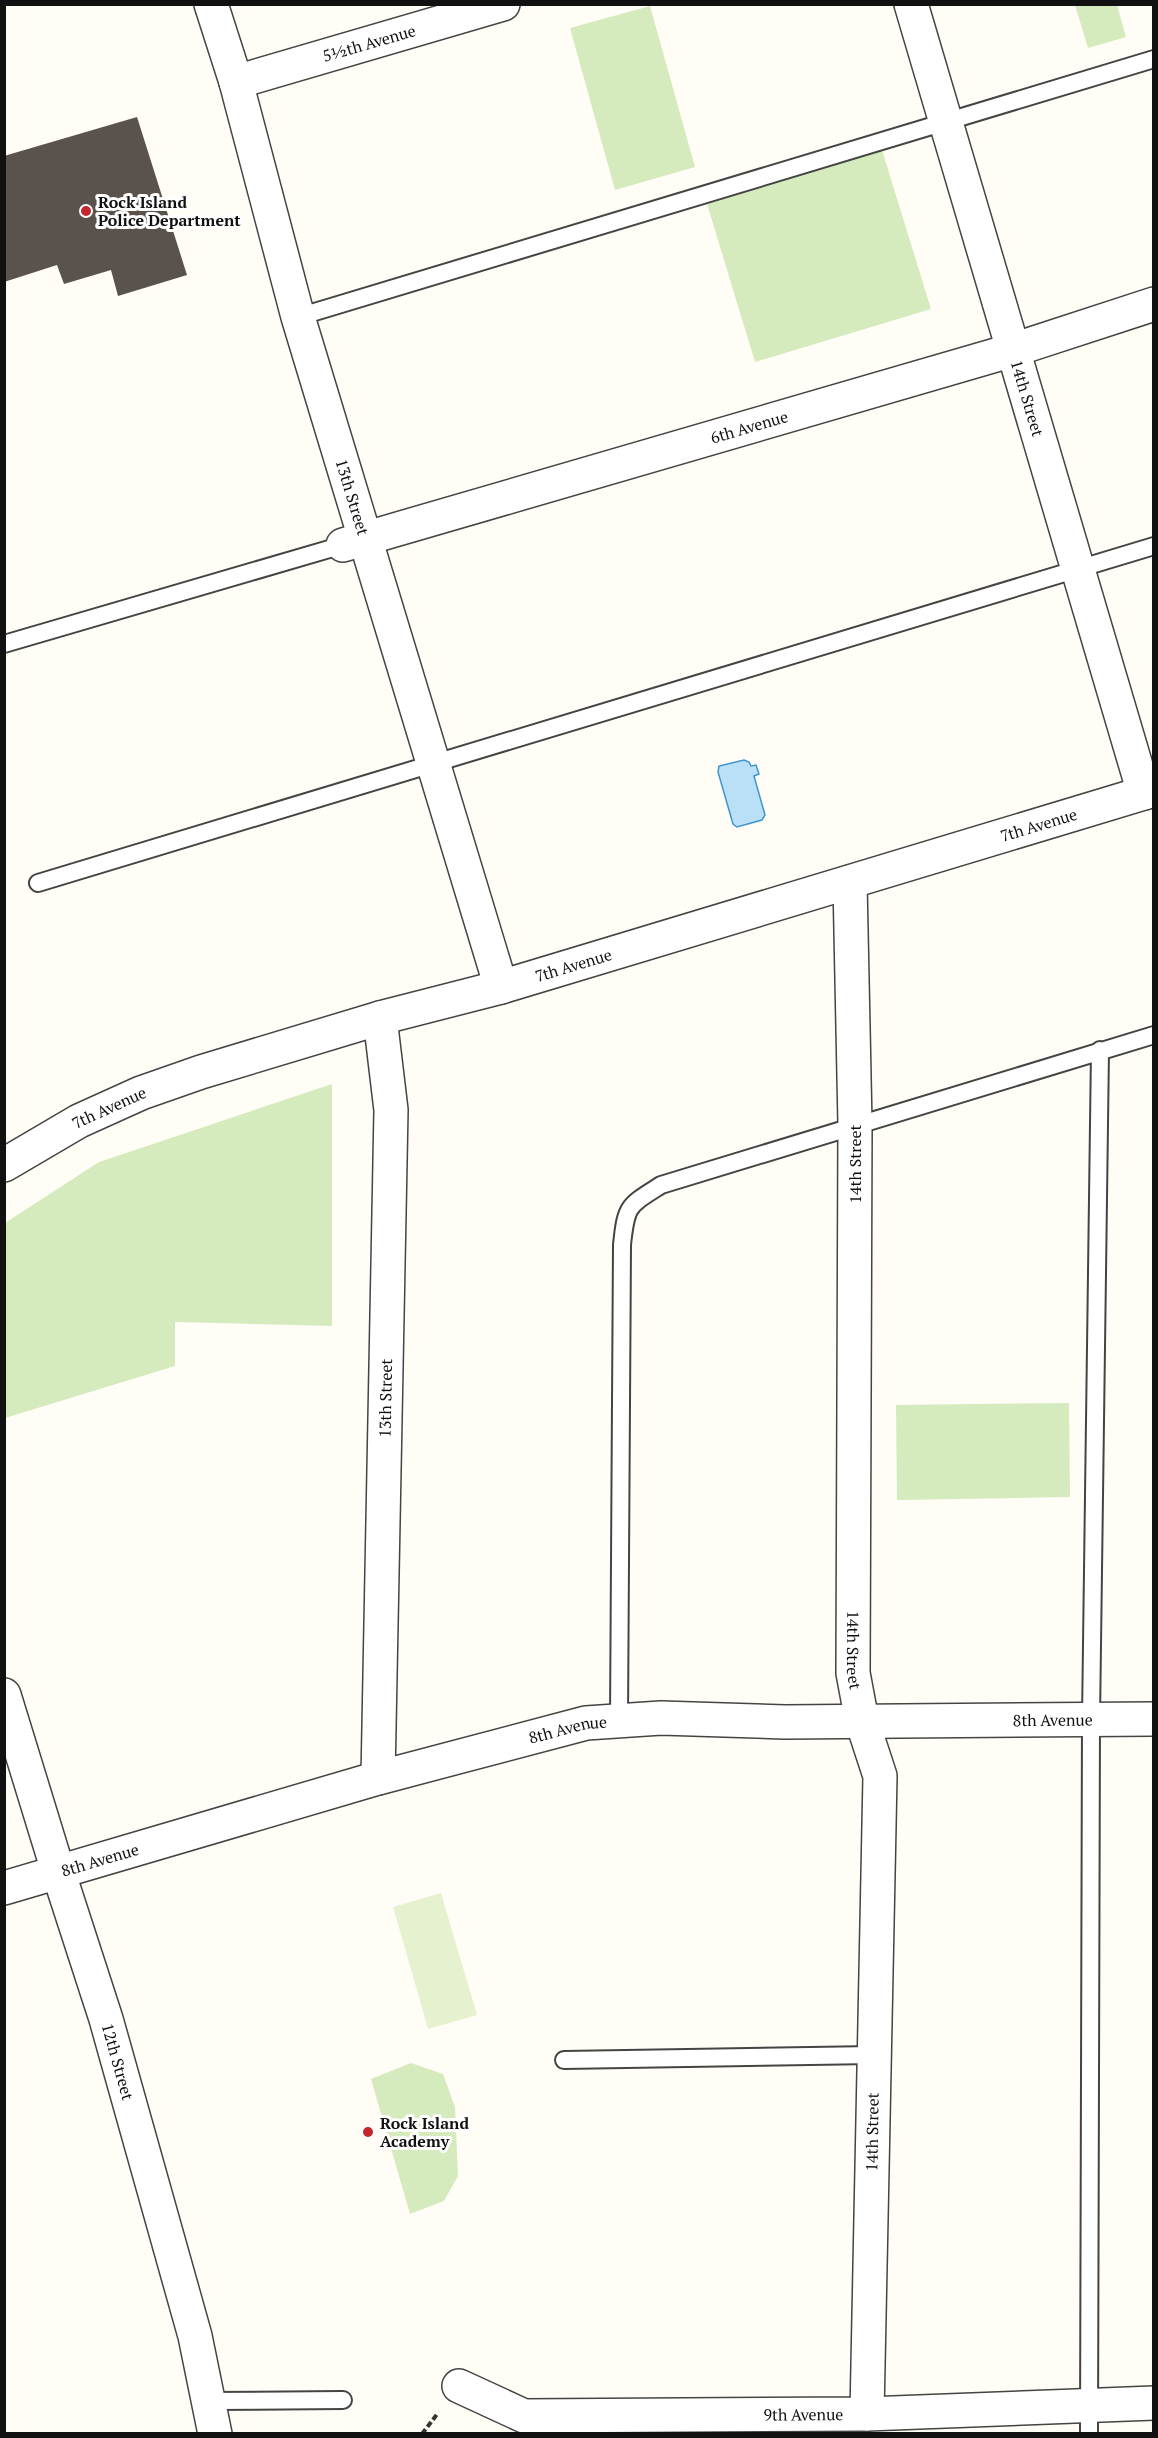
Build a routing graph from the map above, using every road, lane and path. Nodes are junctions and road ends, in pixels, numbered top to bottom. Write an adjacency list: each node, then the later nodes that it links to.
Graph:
1 (212, 4): 5 (street, 13th Street)
2 (503, 4): 5 (street, 5½th Avenue)
3 (911, 4): 6 (street, 14th Street)
4 (1154, 59): 6 (lane)
5 (236, 82): 8 (street, 13th Street)
6 (947, 123): 8 (lane); 9 (street, 14th Street)
7 (1154, 304): 9 (street, 6th Avenue)
8 (298, 317): 10 (street, 13th Street)
9 (1013, 350): 10 (street, 6th Avenue); 12 (street, 14th Street)
10 (355, 542): 13 (lane); 14 (street, 13th Street)
11 (1154, 546): 12 (lane)
12 (1078, 569): 14 (lane); 15 (street, 14th Street)
13 (4, 644)
14 (434, 763): 17 (lane); 18 (street, 13th Street)
15 (1149, 792): 16 (street, 7th Avenue)
16 (850, 882): 18 (street, 7th Avenue); 22 (street, 14th Street)
17 (38, 883)
18 (501, 987): 19 (street, 7th Avenue)
19 (380, 1018): 23 (street, 7th Avenue); 29 (street, 13th Street)
20 (1154, 1035): 21 (lane)
21 (1100, 1050): 22 (lane); 26 (lane)
22 (855, 1125): 25 (lane); 28 (street, 14th Street)
23 (4, 1165)
24 (4, 1695): 30 (street, 12th Street)
25 (619, 1719): 28 (street, 8th Avenue); 29 (street, 8th Avenue)
26 (1091, 1719): 27 (street, 8th Avenue); 28 (street, 8th Avenue); 39 (lane)
27 (1154, 1719)
28 (862, 1721): 32 (street, 14th Street)
29 (378, 1778): 30 (street, 8th Avenue)
30 (58, 1871): 31 (street, 8th Avenue); 36 (street, 12th Street)
31 (4, 1887)
32 (874, 2055): 33 (lane); 38 (street, 14th Street)
33 (564, 2060)
34 (459, 2386): 40 (street, 9th Avenue)
35 (343, 2400): 36 (lane)
36 (208, 2401): 41 (street, 12th Street)
37 (1154, 2403): 39 (street, 9th Avenue)
38 (867, 2414): 39 (street, 9th Avenue); 40 (street, 9th Avenue)
39 (1089, 2420)
40 (818, 2423)
41 (215, 2433)

